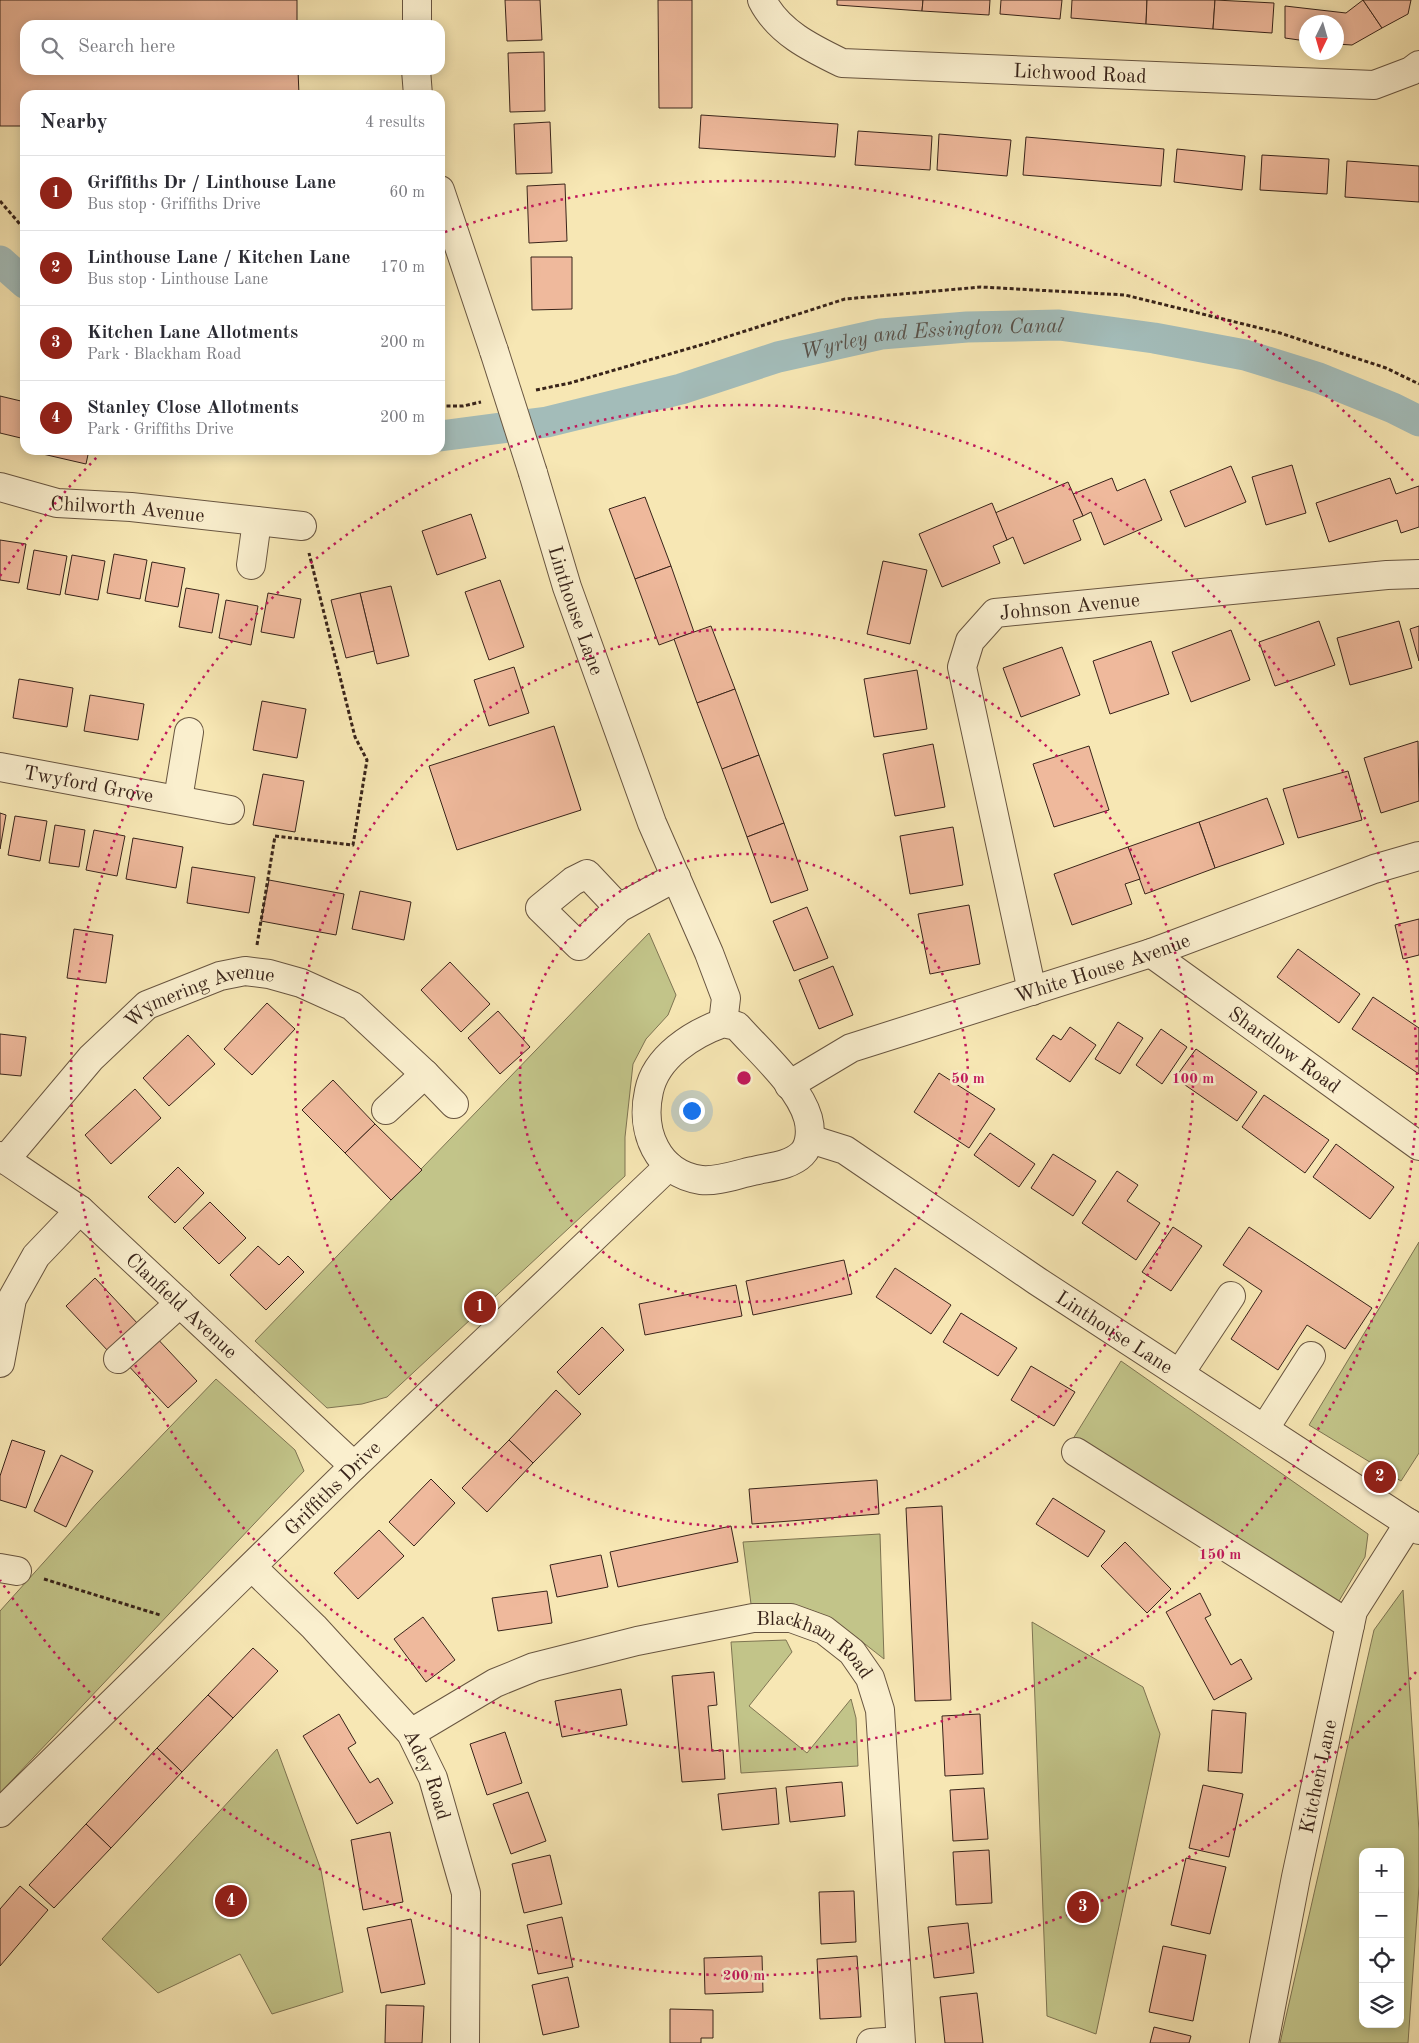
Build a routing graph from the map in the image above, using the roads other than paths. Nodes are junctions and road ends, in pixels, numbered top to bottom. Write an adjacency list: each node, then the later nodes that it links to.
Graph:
1 (417, 0): 3 (street)
2 (762, 0): 4 (street, Lichwood Road)
3 (416, 20)
4 (1419, 65)
5 (416, 75): 6 (street)
6 (418, 90)
7 (445, 205): 18 (street, Linthouse Lane, bridge)
8 (0, 488): 9 (street, Chilworth Avenue)
9 (257, 521): 10 (street, Chilworth Avenue); 11 (street)
10 (302, 526)
11 (251, 565)
12 (1419, 574): 21 (street, Johnson Avenue)
13 (189, 732): 15 (street, Twyford Grove)
14 (0, 767): 15 (street, Twyford Grove)
15 (178, 799): 16 (street, Twyford Grove)
16 (230, 810)
17 (1419, 856): 20 (street, White House Avenue)
18 (676, 877): 19 (street); 22 (street, Linthouse Lane)
19 (619, 908)
20 (1152, 953): 21 (street, White House Avenue); 27 (street, Shardlow Road)
21 (1032, 991): 24 (street, White House Avenue)
22 (723, 1023): 24 (street); 30 (street)
23 (424, 1074): 25 (street, Wymering Avenue); 26 (street); 29 (street, Wymering Avenue)
24 (789, 1085): 28 (street)
25 (454, 1104)
26 (386, 1110)
27 (1414, 1135)
28 (810, 1139): 30 (street); 37 (street, Linthouse Lane)
29 (3, 1158): 31 (street, Clanfield Avenue)
30 (669, 1166): 40 (street, Griffiths Drive)
31 (80, 1210): 33 (street, Clanfield Avenue); 34 (street)
32 (1231, 1296): 37 (street)
33 (180, 1303): 36 (street); 40 (street, Clanfield Avenue)
34 (1, 1352)
35 (1310, 1356): 38 (street)
36 (118, 1359)
37 (1180, 1373): 38 (street, Linthouse Lane)
38 (1265, 1428): 41 (street, Linthouse Lane)
39 (1076, 1452): 43 (street)
40 (354, 1466): 42 (street, Griffiths Drive)
41 (1414, 1526): 43 (street, Kitchen Lane)
42 (252, 1567): 44 (street, Adey Road); 45 (street, Griffiths Drive)
43 (1350, 1625): 49 (street, Kitchen Lane)
44 (410, 1733): 46 (street, Blackham Road); 47 (street, Adey Road)
45 (0, 1812)
46 (900, 2042): 48 (street)
47 (465, 2043)
48 (871, 2043)
49 (1264, 2043)

